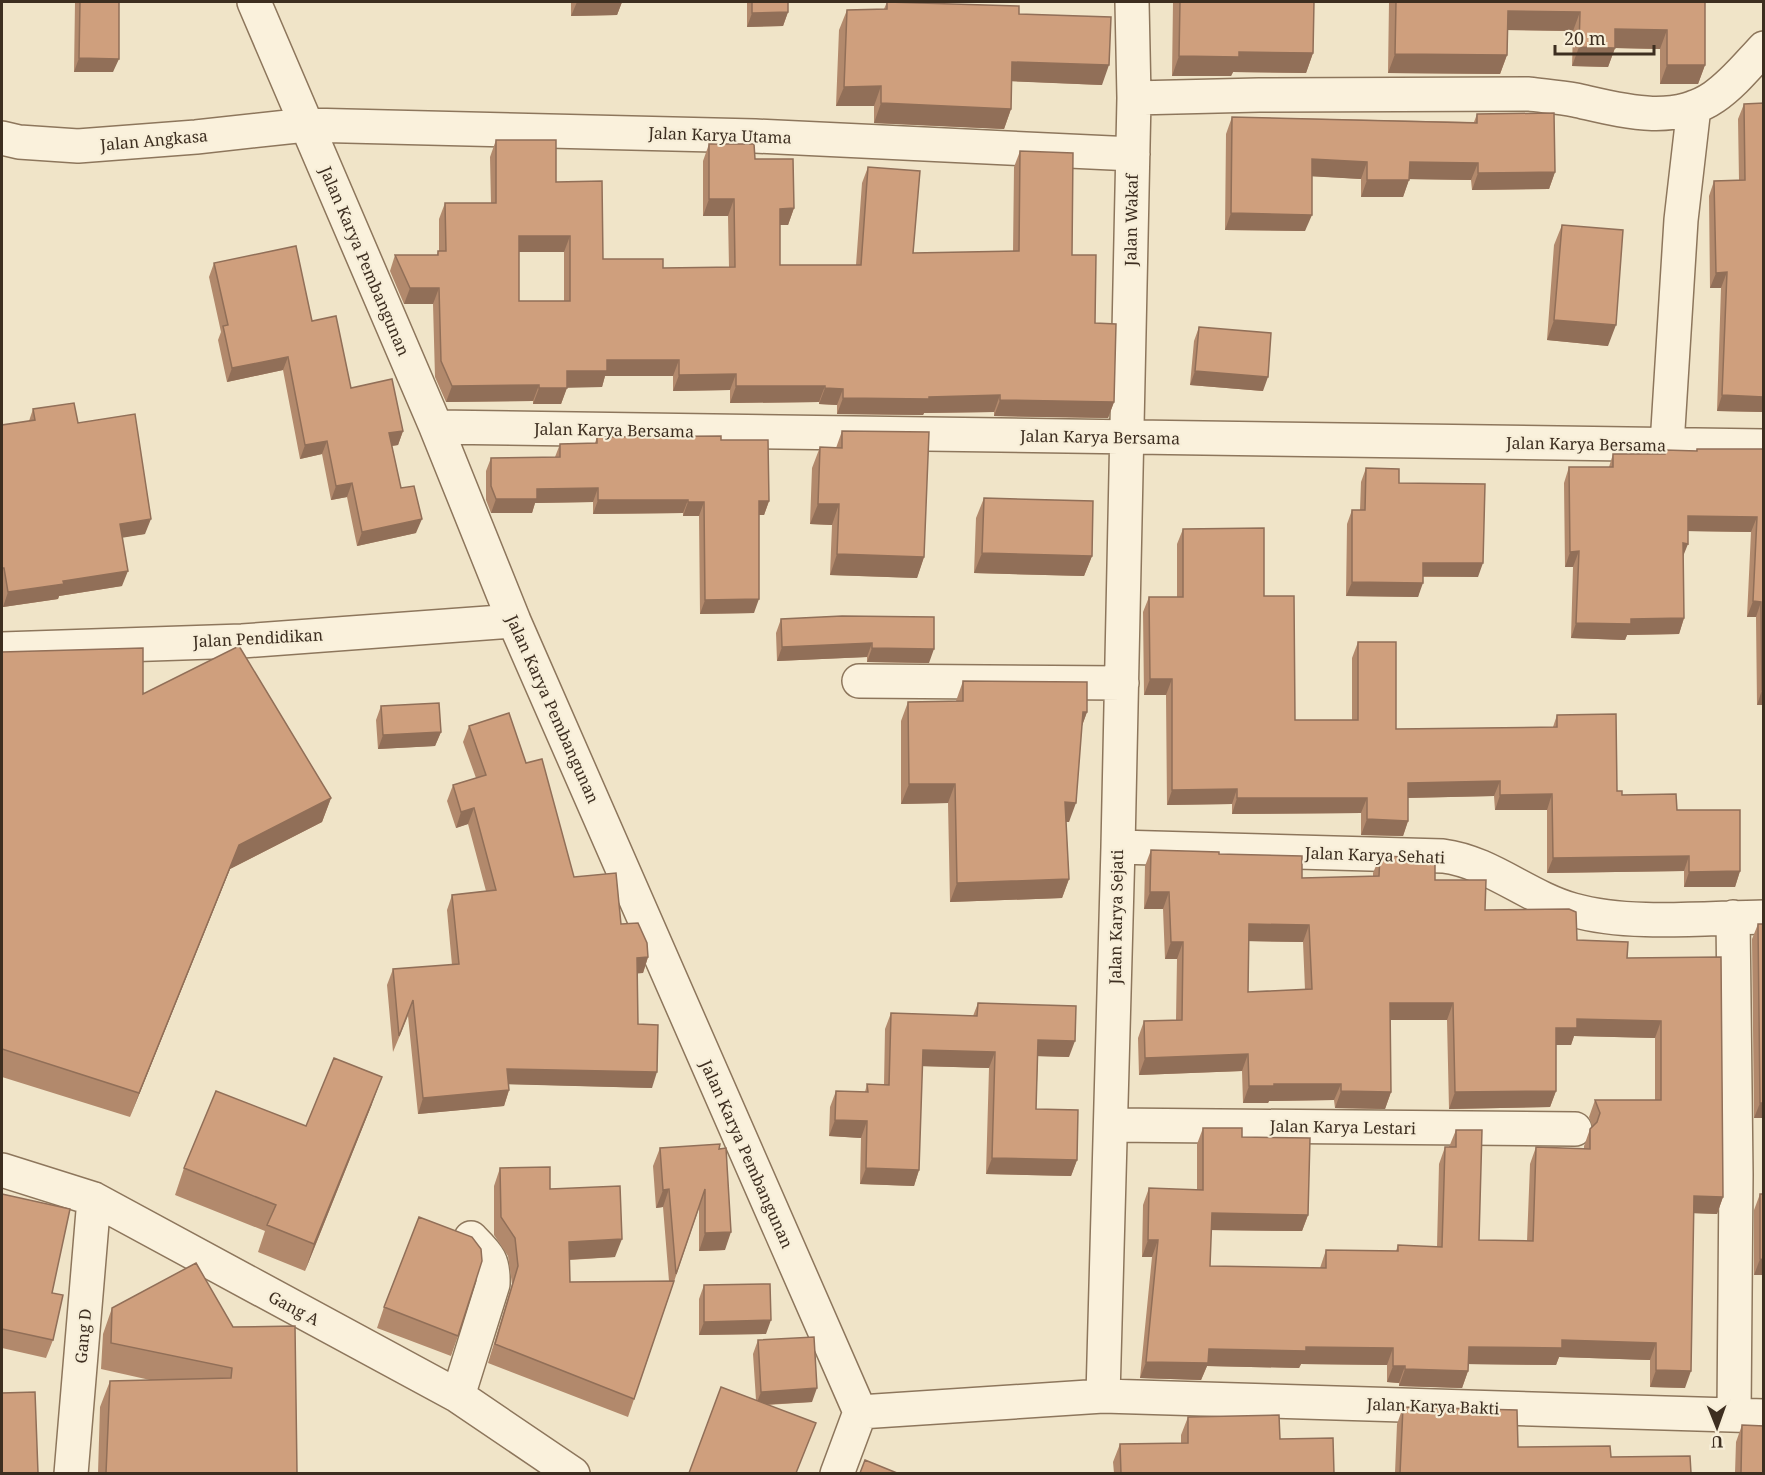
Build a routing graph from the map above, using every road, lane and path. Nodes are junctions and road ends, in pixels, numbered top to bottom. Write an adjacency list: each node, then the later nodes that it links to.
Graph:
1 (255, 2): 6 (street, Jalan Karya Pembangunan)
2 (1132, 2): 4 (street, Jalan Wakaf)
3 (1764, 48): 5 (street)
4 (1134, 98): 5 (street); 8 (street, Jalan Wakaf)
5 (1694, 107): 11 (street)
6 (306, 125): 7 (street, Jalan Angkasa); 8 (street, Jalan Karya Utama); 9 (street, Jalan Karya Pembangunan)
7 (2, 138)
8 (1133, 154): 10 (street, Jalan Wakaf)
9 (436, 428): 10 (street, Jalan Karya Bersama); 13 (street, Jalan Karya Pembangunan)
10 (1127, 438): 11 (street, Jalan Karya Bersama); 16 (street, Jalan Karya Sejati)
11 (1667, 445): 12 (street, Jalan Karya Bersama)
12 (1764, 446)
13 (514, 621): 14 (street, Jalan Pendidikan); 26 (street, Jalan Karya Pembangunan)
14 (2, 649)
15 (859, 681): 16 (street)
16 (1122, 683): 17 (street, Jalan Karya Sejati)
17 (1118, 847): 18 (street, Jalan Karya Sehati); 19 (street, Jalan Karya Sejati)
18 (1748, 917): 27 (street)
19 (1111, 1125): 20 (street, Jalan Karya Lestari); 25 (street, Jalan Karya Sejati)
20 (1575, 1130)
21 (2, 1170): 22 (street, Gang A)
22 (94, 1199): 24 (street, Gang A); 28 (street, Gang D)
23 (471, 1238): 24 (street)
24 (458, 1396): 29 (street, Gang A)
25 (1103, 1396): 26 (street, Jalan Karya Bakti); 27 (street, Jalan Karya Bakti)
26 (860, 1412): 30 (street)
27 (1749, 1416)
28 (71, 1473)
29 (573, 1473)
30 (837, 1473)

